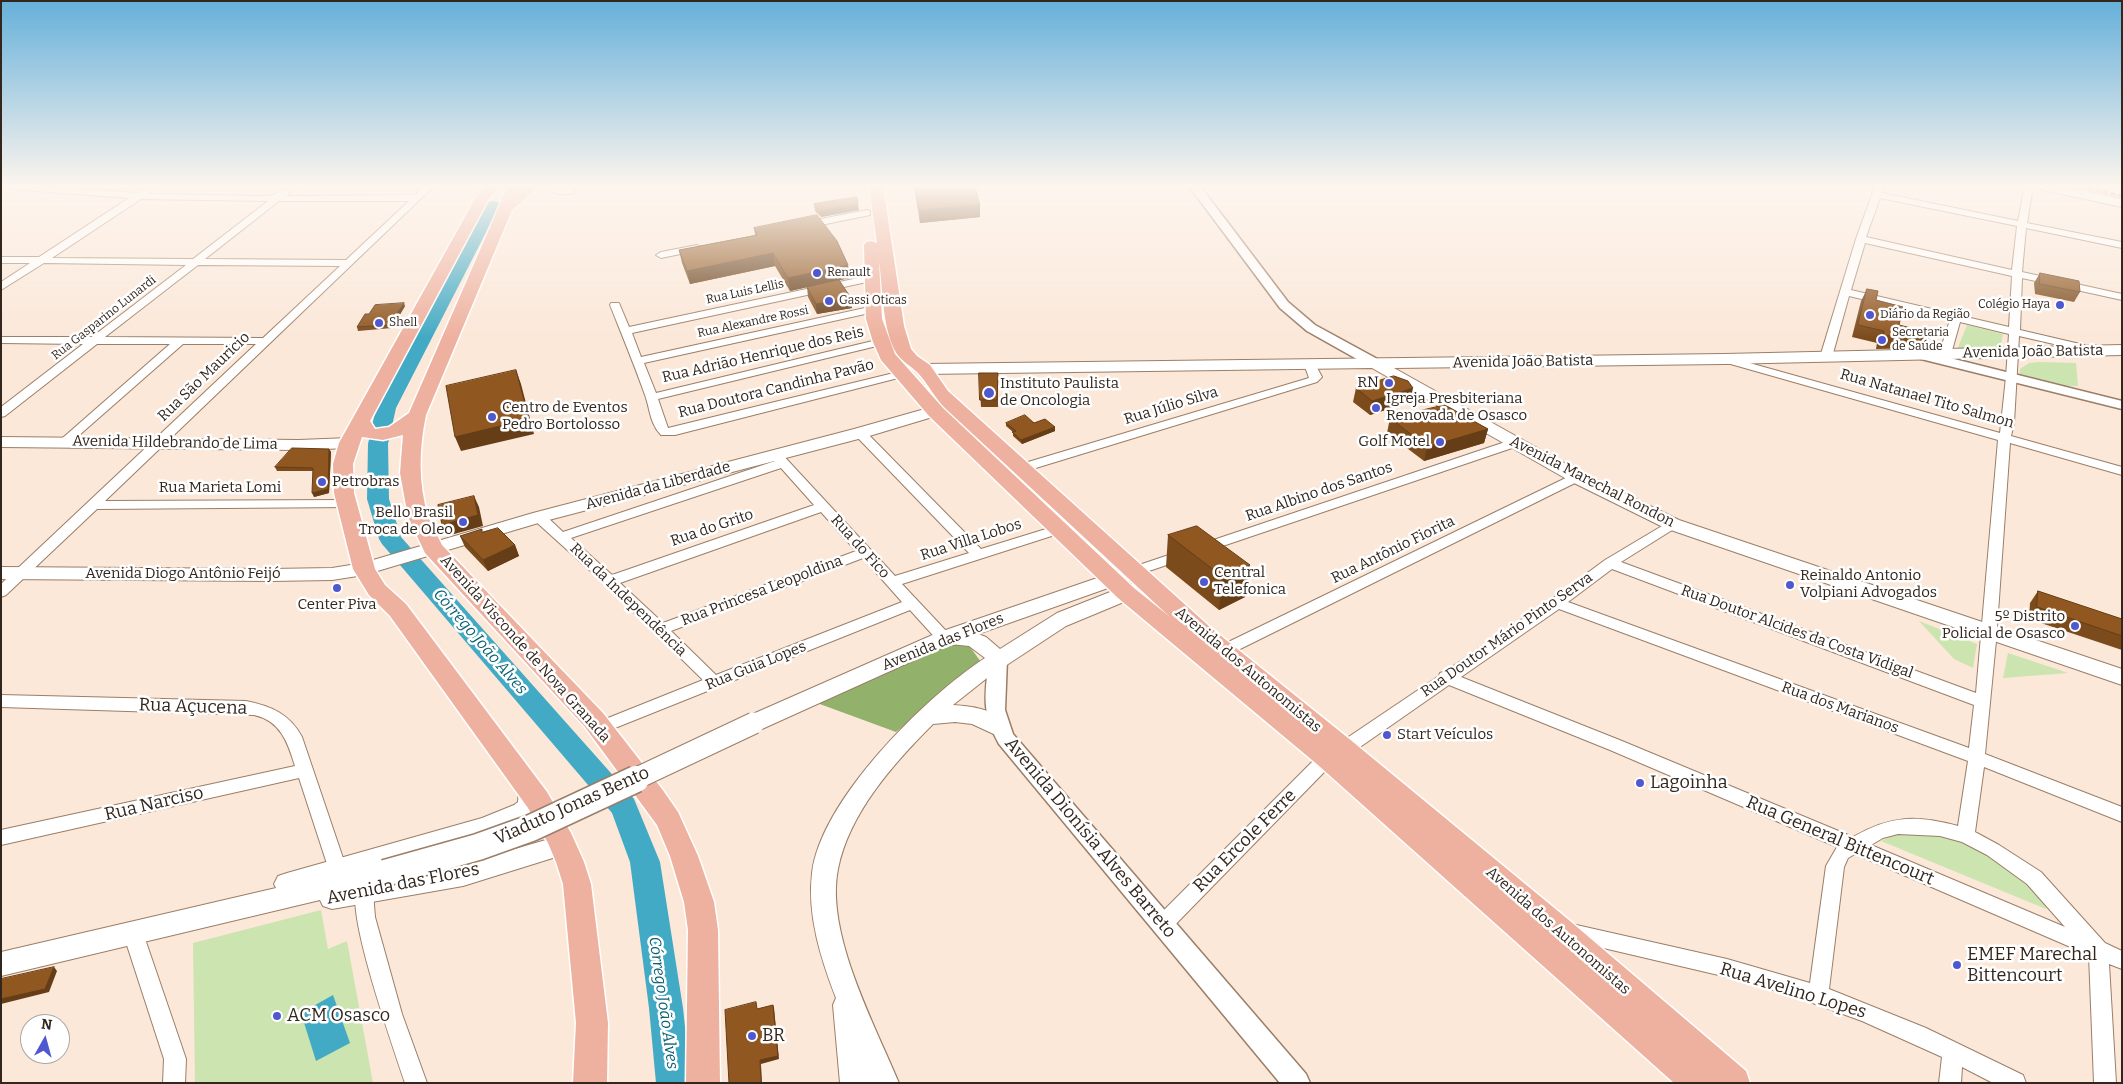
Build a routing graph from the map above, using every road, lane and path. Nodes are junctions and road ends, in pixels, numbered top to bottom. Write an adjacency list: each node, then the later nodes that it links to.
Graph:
1 (78, 237): 16 (street)
2 (228, 237): 17 (street, Rua Gasparino Lunardi)
3 (378, 237): 18 (street, Rua São Mauricio)
4 (463, 237): 52 (main road)
5 (492, 237): 51 (main road, Avenida Visconde de Nova Granada)
6 (869, 237): 20 (main road, Avenida dos Autonomistas)
7 (883, 237): 44 (main road, Avenida dos Autonomistas)
8 (1232, 237): 43 (street, Avenida Marechal Rondon)
9 (2021, 237): 19 (street)
10 (2080, 237): 13 (street)
11 (1861, 239): 19 (street); 22 (street)
12 (709, 245): 14 (street)
13 (2122, 245)
14 (661, 255)
15 (1, 260): 16 (street)
16 (41, 261): 17 (street); 21 (street)
17 (195, 262): 18 (street); 30 (street, Rua Gasparino Lunardi)
18 (350, 263): 32 (street, Rua São Mauricio)
19 (2017, 273): 23 (street); 28 (street)
20 (872, 278): 25 (main road, Avenida dos Autonomistas); 27 (street, Rua Luis Lellis)
21 (1, 287)
22 (1845, 292): 26 (street); 39 (street)
23 (2122, 296)
24 (615, 305): 27 (street)
25 (874, 309): 33 (main road, Avenida dos Autonomistas); 41 (street, Rua Alexandre Rossi)
26 (1956, 319): 28 (street); 38 (street)
27 (624, 330): 41 (street)
28 (2013, 332): 35 (street); 36 (street)
29 (1, 340): 30 (street)
30 (95, 341): 31 (street); 50 (street, Rua Gasparino Lunardi)
31 (180, 341): 32 (street); 56 (street)
32 (266, 341): 57 (street, Rua São Mauricio)
33 (884, 349): 44 (main road); 45 (main road, Avenida dos Autonomistas); 47 (street, Rua Adrião Henrique dos Reis)
34 (2122, 350): 35 (main road, Avenida João Batista)
35 (2096, 351): 36 (main road, Avenida João Batista)
36 (2012, 352): 38 (main road, Avenida João Batista); 46 (street)
37 (1917, 354): 38 (main road, Avenida João Batista); 39 (main road, Avenida João Batista); 46 (street)
38 (1946, 354)
39 (1826, 357): 40 (main road, Avenida João Batista)
40 (1724, 359): 43 (main road, Avenida João Batista); 54 (street, Rua Natanael Tito Salmon)
41 (638, 361): 47 (street)
42 (1310, 364): 43 (main road, Avenida João Batista); 44 (main road, Avenida João Batista); 61 (street, Rua Júlio Silva)
43 (1376, 364): 59 (main road, Avenida Marechal Rondon)
44 (924, 369): 49 (main road, Avenida dos Autonomistas)
45 (902, 374): 47 (street, Rua Doutora Candinha Pavão); 49 (main road, Avenida dos Autonomistas)
46 (2012, 377): 48 (street); 54 (street)
47 (652, 397)
48 (2122, 405)
49 (945, 409): 53 (main road, Avenida da Liberdade); 61 (main road, Avenida dos Autonomistas); 69 (main road, Avenida dos Autonomistas)
50 (1, 414)
51 (413, 418): 52 (main road); 71 (main road, Avenida Visconde de Nova Granada)
52 (362, 424): 58 (main road)
53 (860, 433): 60 (main road, Avenida da Liberdade); 73 (street)
54 (2004, 437): 62 (street, Rua Natanael Tito Salmon); 86 (street)
55 (1, 442): 56 (main road, Avenida Hildebrando de Lima)
56 (64, 442): 57 (main road, Avenida Hildebrando de Lima)
57 (159, 443): 58 (main road, Avenida Hildebrando de Lima); 65 (street, Rua São Mauricio)
58 (349, 443): 64 (main road)
59 (1514, 443): 63 (main road, Avenida Marechal Rondon); 80 (street, Rua Albino dos Santos)
60 (779, 459): 66 (street, Rua do Fico); 67 (main road, Avenida da Liberdade); 70 (street)
61 (1022, 468): 80 (main road, Avenida dos Autonomistas)
62 (2122, 470)
63 (1576, 477): 68 (main road, Avenida Marechal Rondon); 88 (street, Rua Antônio Fiorita)
64 (346, 504): 65 (street, Rua Marieta Lomi); 75 (main road)
65 (94, 505): 77 (street, Rua São Mauricio)
66 (824, 506): 72 (street, Rua do Fico); 78 (street, Rua do Grito)
67 (539, 518): 70 (street, Rua da Independência); 71 (main road, Avenida da Liberdade)
68 (1672, 524): 74 (street, Rua Doutor Mário Pinto Serva); 86 (main road, Avenida Marechal Rondon)
69 (1059, 529): 73 (street, Rua Villa Lobos); 80 (main road, Avenida dos Autonomistas)
70 (561, 537): 78 (street, Rua da Independência)
71 (433, 548): 75 (main road, Avenida da Liberdade); 98 (main road, Avenida Visconde de Nova Granada)
72 (864, 553): 79 (street, Rua do Fico); 85 (street, Rua Princesa Leopoldina)
73 (978, 554): 79 (street, Rua Villa Lobos)
74 (1610, 563): 84 (street, Rua Doutor Mário Pinto Serva); 94 (street, Rua Doutor Alcides da Costa Vidigal)
75 (368, 568): 77 (main road, Avenida Diogo Antônio Feijó); 102 (main road)
76 (1, 572): 77 (main road, Avenida Diogo Antônio Feijó)
77 (22, 573): 82 (street, Rua São Mauricio)
78 (610, 581): 85 (street, Rua da Independência)
79 (892, 582): 83 (street, Rua do Fico)
80 (1130, 582): 81 (main road, Avenida das Flores); 88 (main road, Avenida dos Autonomistas); 89 (main road); 99 (main road, Avenida dos Autonomistas)
81 (1082, 590): 87 (main road, Avenida das Flores); 89 (main road)
82 (1, 592)
83 (913, 603): 87 (street, Rua do Fico); 92 (street, Rua Guia Lopes)
84 (1557, 603): 91 (street, Rua Doutor Mário Pinto Serva); 100 (street, Rua dos Marianos)
85 (660, 630): 92 (street, Rua da Independência)
86 (1989, 633): 90 (main road, Avenida Marechal Rondon); 94 (street)
87 (944, 638): 89 (main road); 96 (main road, Avenida das Flores)
88 (1223, 651): 99 (main road, Avenida dos Autonomistas)
89 (998, 659): 95 (main road); 97 (street, Avenida Dionísia Alves Barreto)
90 (2122, 677)
91 (1446, 678): 99 (street, Rua Doutor Mário Pinto Serva); 108 (street, Rua General Bittencourt)
92 (714, 683): 98 (street, Rua Guia Lopes)
93 (1, 701): 101 (street, Rua Açucena)
94 (1983, 702): 100 (street)
95 (926, 717): 97 (main road); 120 (main road)
96 (754, 723): 110 (main road, Viaduto Jonas Bento, bridge)
97 (998, 726): 114 (street, Avenida Dionísia Alves Barreto)
98 (599, 728): 126 (main road, Avenida Visconde de Nova Granada)
99 (1335, 753): 114 (street, Rua Ercole Ferre); 115 (main road, Avenida dos Autonomistas); 130 (main road, Avenida dos Autonomistas)
100 (1978, 758): 103 (street, Rua dos Marianos); 105 (street)
101 (306, 770): 106 (street, Rua Narciso); 109 (street, Rua Açucena)
102 (531, 790): 104 (main road, Avenida das Flores); 107 (main road)
103 (2122, 815)
104 (487, 827): 109 (main road, Avenida das Flores); 111 (main road)
105 (1966, 836): 108 (street); 117 (street)
106 (1, 838)
107 (562, 844): 111 (main road, Avenida das Flores); 125 (main road)
108 (1852, 846): 117 (street, Rua General Bittencourt); 121 (street)
109 (338, 870): 113 (main road, Avenida das Flores)
110 (385, 873): 113 (main road, Avenida das Flores)
111 (463, 875): 112 (main road, Avenida das Flores)
112 (364, 892): 113 (main road, Avenida das Flores); 124 (street)
113 (242, 908): 116 (main road, Avenida das Flores)
114 (1162, 925): 129 (street, Avenida Dionísia Alves Barreto)
115 (1559, 930): 121 (street, Rua Avelino Lopes); 131 (main road, Avenida dos Autonomistas)
116 (133, 933): 119 (main road, Avenida das Flores); 123 (street)
117 (2099, 951): 118 (street, Rua General Bittencourt); 134 (street)
118 (2122, 960)
119 (1, 964)
120 (844, 981): 127 (main road); 128 (main road)
121 (1818, 995): 122 (street, Rua Avelino Lopes)
122 (1953, 1052): 132 (street); 133 (street, Rua Avelino Lopes)
123 (174, 1083)
124 (416, 1083)
125 (590, 1083)
126 (703, 1083)
127 (855, 1083)
128 (885, 1083)
129 (1297, 1083)
130 (1699, 1083)
131 (1734, 1083)
132 (1950, 1083)
133 (2015, 1083)
134 (2105, 1083)

